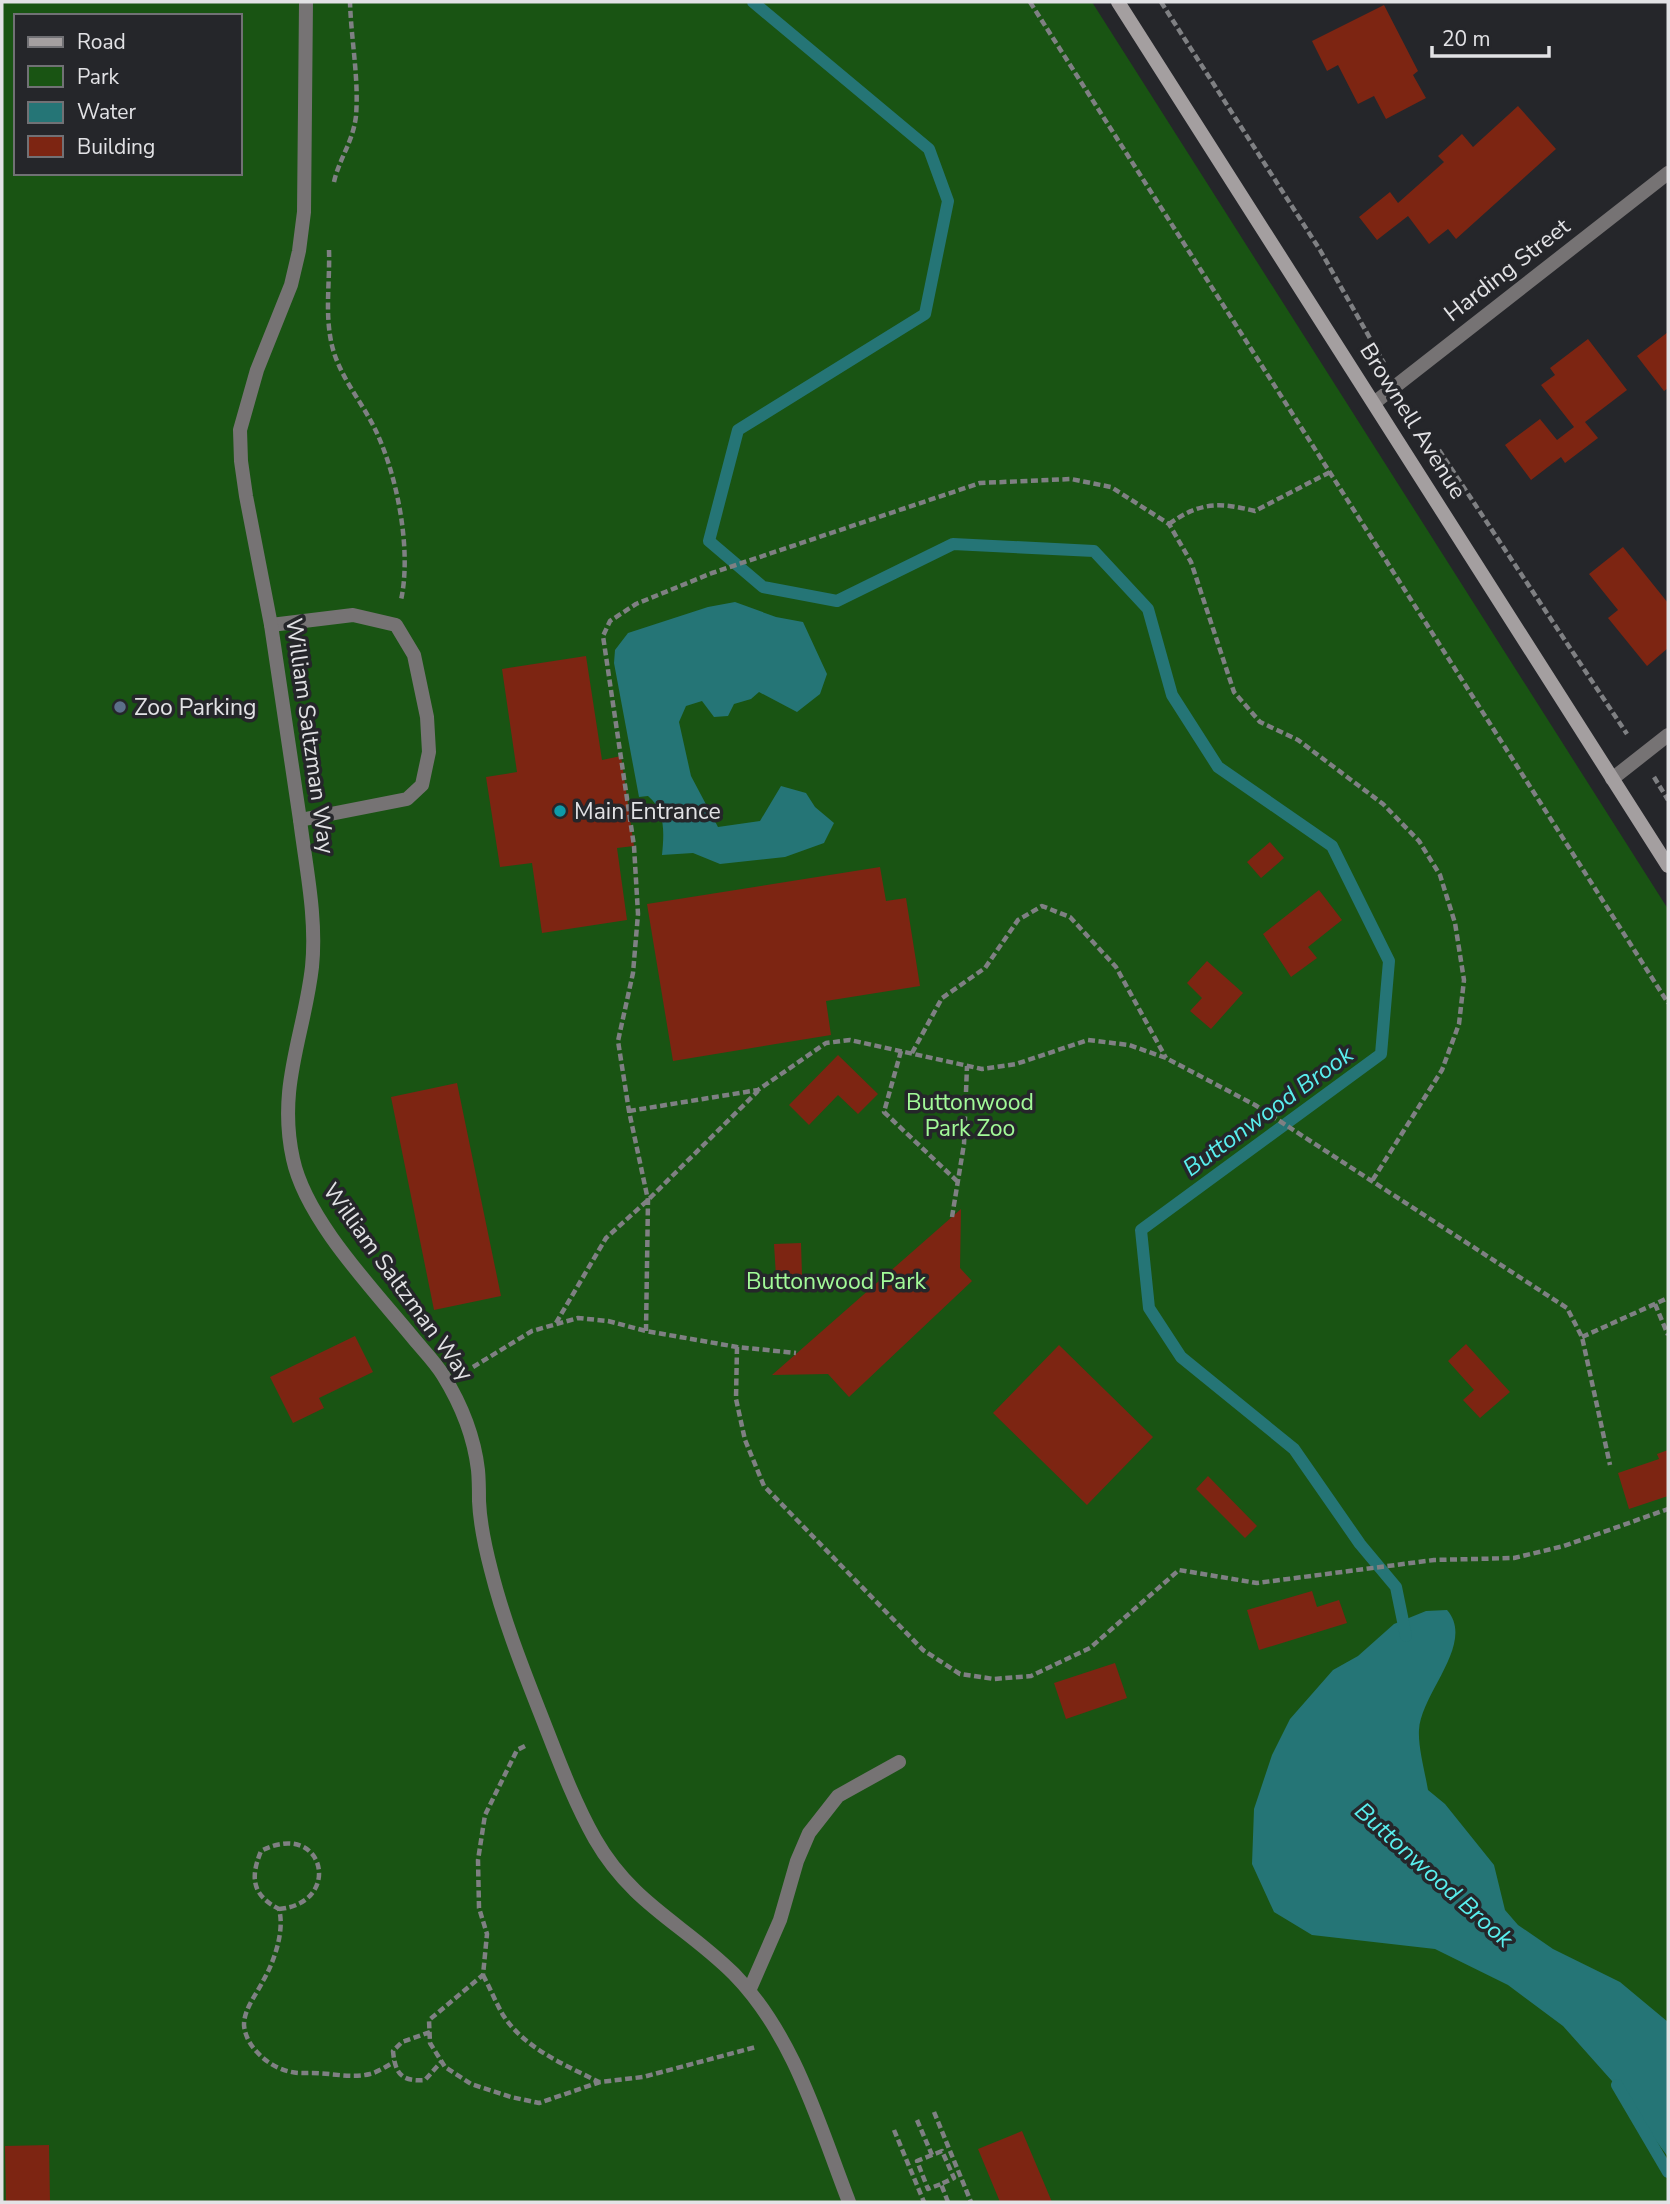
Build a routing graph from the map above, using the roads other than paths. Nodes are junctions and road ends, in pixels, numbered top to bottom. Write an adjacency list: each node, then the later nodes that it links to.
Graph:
1 (306, 2): 5 (street, William Saltzman Way)
2 (1118, 2): 4 (main road, Brownell Avenue)
3 (1668, 173): 4 (street, Harding Street)
4 (1374, 402): 7 (main road, Brownell Avenue)
5 (271, 625): 8 (street, William Saltzman Way); 8 (street)
6 (1668, 735): 7 (street)
7 (1612, 779): 9 (main road, Brownell Avenue)
8 (300, 820): 11 (street, William Saltzman Way)
9 (1668, 866)
10 (899, 1762): 11 (street)
11 (749, 1991): 12 (street, William Saltzman Way)
12 (849, 2202)

